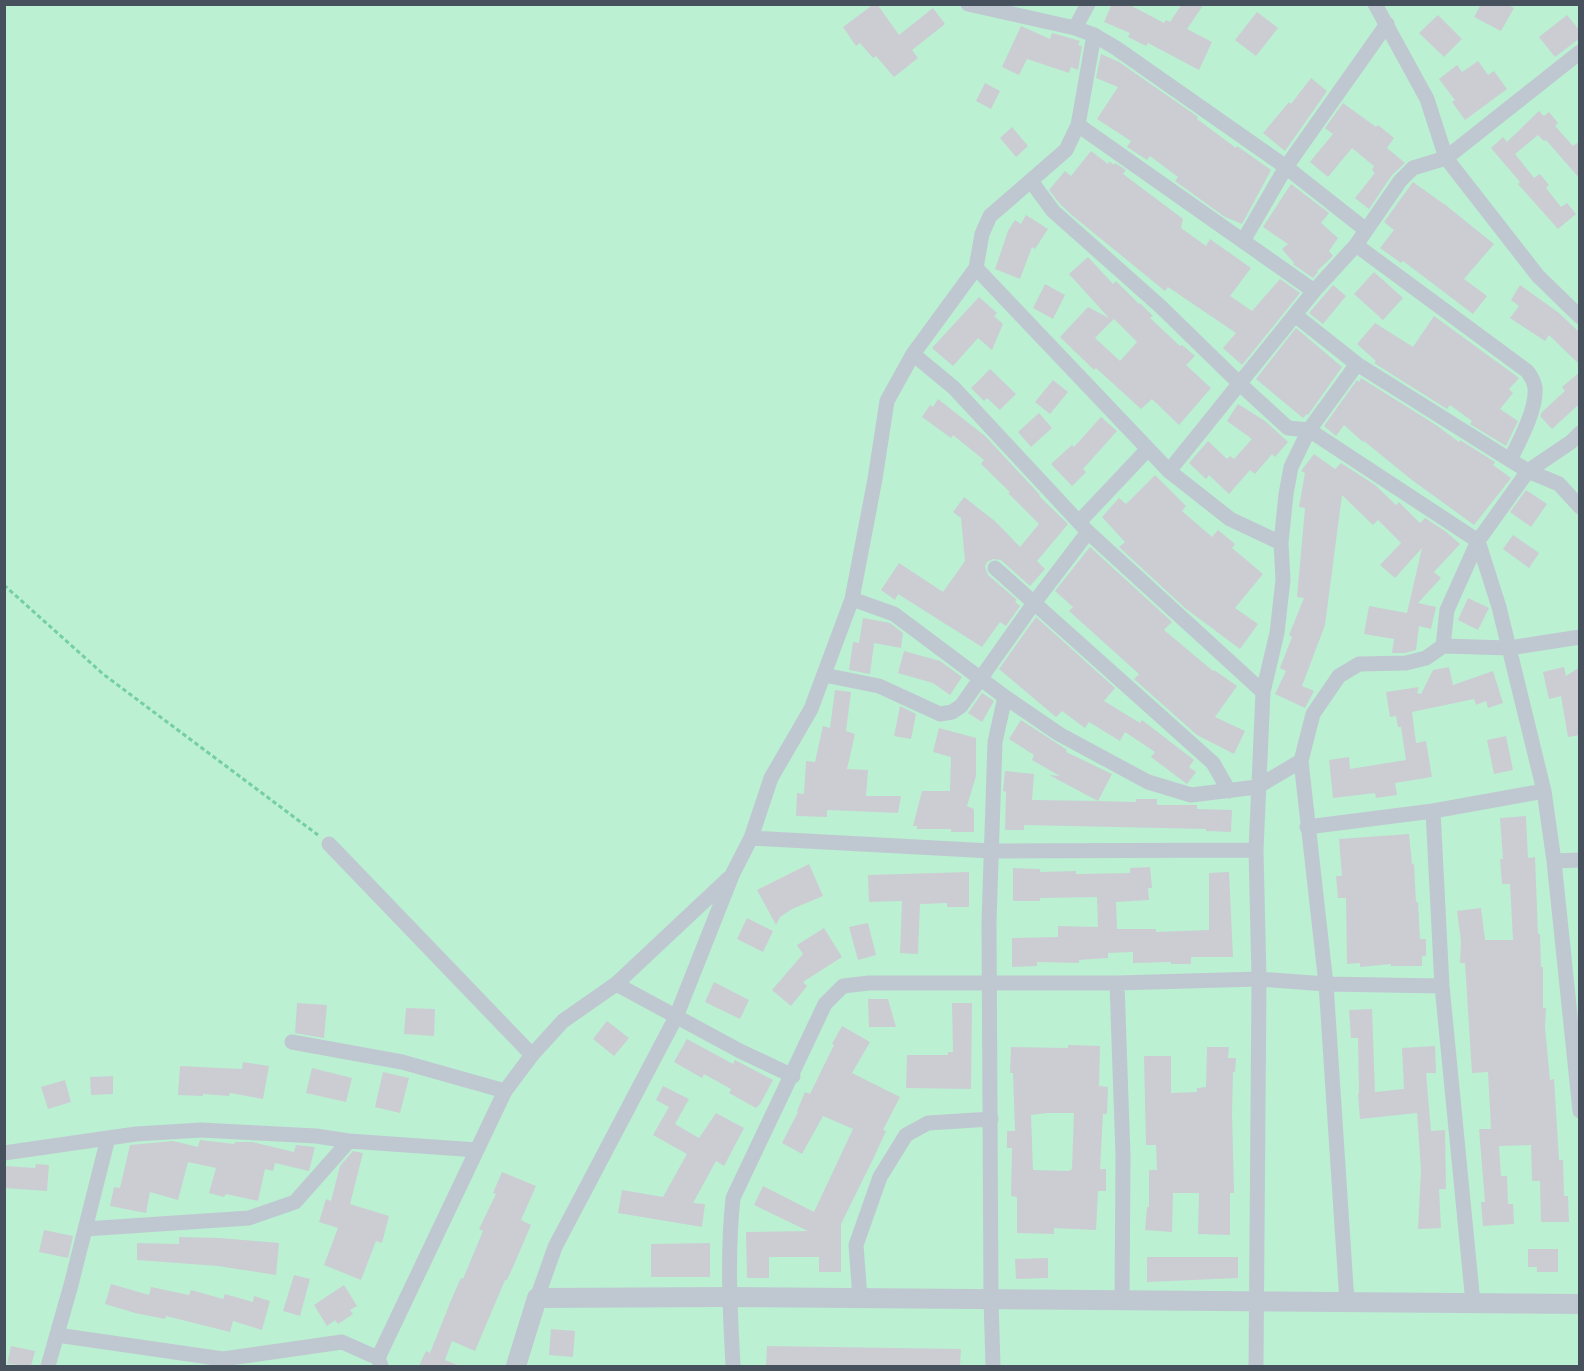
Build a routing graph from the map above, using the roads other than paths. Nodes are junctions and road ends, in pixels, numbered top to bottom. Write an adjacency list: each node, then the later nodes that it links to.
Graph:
1 (968, 4): 5 (street)
2 (1088, 4): 5 (street)
3 (1375, 4): 4 (street)
4 (1387, 24): 9 (street); 10 (street)
5 (1075, 28): 6 (street)
6 (1094, 36): 8 (street); 10 (street)
7 (1580, 52): 9 (street)
8 (1078, 125): 11 (street); 13 (street)
9 (1446, 158): 12 (street); 18 (street)
10 (1286, 166): 12 (street); 13 (street)
11 (1031, 181): 15 (street); 21 (street)
12 (1366, 230): 14 (street)
13 (1243, 241): 16 (street)
14 (1356, 245): 16 (street); 25 (street)
15 (976, 268): 19 (street); 24 (street)
16 (1314, 291): 17 (street)
17 (1295, 315): 20 (street); 21 (street)
18 (1580, 317)
19 (913, 354): 29 (street); 33 (street)
20 (1358, 364): 22 (street); 25 (street)
21 (1240, 384): 22 (street); 26 (street)
22 (1309, 430): 30 (street); 31 (street)
23 (1580, 433): 27 (street)
24 (1148, 449): 26 (street); 29 (street)
25 (1510, 460): 27 (street)
26 (1169, 471): 31 (street)
27 (1528, 471): 28 (street); 30 (street)
28 (1580, 507)
29 (1084, 527): 34 (street); 40 (street)
30 (1478, 541): 36 (street); 37 (street)
31 (1281, 543): 40 (street)
32 (995, 568): 34 (street)
33 (852, 599): 38 (street); 39 (street)
34 (1034, 603): 39 (street); 44 (street)
35 (1580, 637): 37 (street)
36 (1443, 646): 37 (street); 42 (street)
37 (1509, 648): 45 (street)
38 (824, 675): 39 (street); 48 (street)
39 (980, 677): 41 (street)
40 (1263, 692): 43 (street)
41 (1005, 697): 44 (street); 50 (street)
42 (1301, 761): 43 (street); 47 (street)
43 (1257, 787): 44 (street); 51 (street)
44 (1229, 791)
45 (1544, 791): 46 (street); 53 (street)
46 (1433, 811): 47 (street); 60 (street)
47 (1307, 827): 59 (street)
48 (751, 838): 50 (street); 54 (street)
49 (329, 844): 63 (street)
50 (992, 850): 51 (street); 58 (street)
51 (1256, 850): 55 (street)
52 (1580, 860): 53 (street)
53 (1554, 861): 66 (street)
54 (733, 873): 57 (street); 61 (street)
55 (1259, 979): 56 (street); 59 (street); 78 (street)
56 (1117, 983): 58 (street); 77 (street)
57 (616, 984): 61 (street); 63 (street)
58 (988, 984): 64 (street); 67 (street)
59 (1326, 984): 60 (street); 79 (street)
60 (1442, 986): 80 (street)
61 (676, 1017): 64 (street); 74 (street)
62 (292, 1042): 65 (street)
63 (532, 1055): 65 (street)
64 (793, 1076): 73 (street)
65 (505, 1090): 70 (street)
66 (1579, 1104)
67 (991, 1119): 75 (street); 76 (street)
68 (108, 1138): 69 (street); 71 (street); 72 (street)
69 (349, 1141): 70 (street); 72 (street)
70 (477, 1150): 83 (street)
71 (4, 1153)
72 (85, 1229): 82 (street)
73 (729, 1297): 74 (street); 75 (street); 87 (street)
74 (537, 1298): 86 (street)
75 (860, 1298): 76 (street)
76 (991, 1299): 77 (street); 88 (street)
77 (1122, 1301): 78 (street)
78 (1258, 1302): 79 (street); 89 (street)
79 (1347, 1302): 80 (street)
80 (1473, 1303): 81 (street)
81 (1580, 1304)
82 (57, 1335): 84 (street); 85 (street)
83 (380, 1362): 84 (street)
84 (222, 1363)
85 (48, 1366)
86 (516, 1366)
87 (733, 1366)
88 (993, 1366)
89 (1256, 1366)

